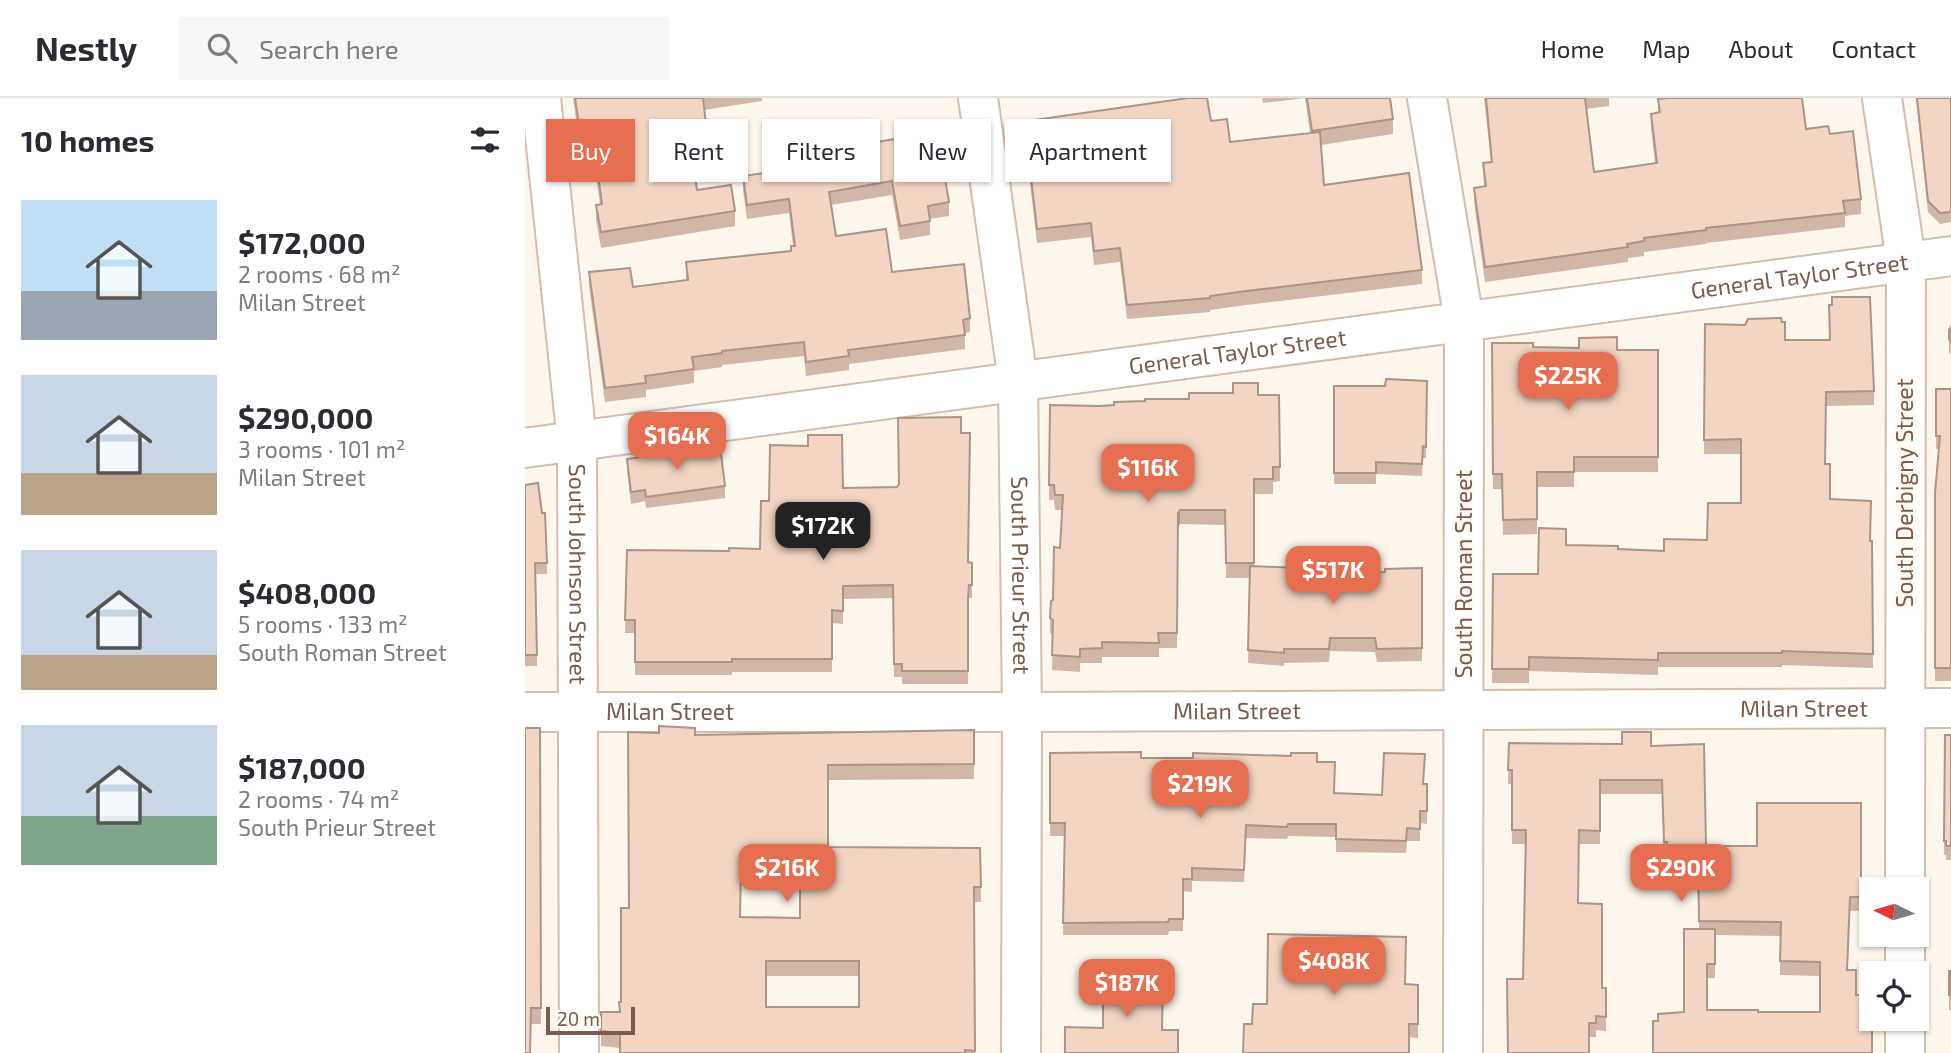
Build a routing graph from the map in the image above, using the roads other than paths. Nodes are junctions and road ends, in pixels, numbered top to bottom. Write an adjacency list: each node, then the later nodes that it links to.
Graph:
1 (541, 98): 9 (street, South Johnson Street)
2 (978, 98): 8 (street, South Prieur Street)
3 (1427, 98): 7 (street, South Roman Street)
4 (1882, 98): 6 (street, South Derbigny Street)
5 (1951, 256): 6 (street, General Taylor Street)
6 (1906, 261): 7 (street, General Taylor Street); 11 (street, South Derbigny Street)
7 (1464, 321): 8 (street, General Taylor Street); 13 (street, South Roman Street)
8 (1018, 381): 9 (street, General Taylor Street); 16 (street, South Prieur Street)
9 (577, 441): 10 (street, General Taylor Street); 15 (street, South Johnson Street)
10 (525, 448)
11 (1904, 708): 12 (street, Milan Street); 13 (street, Milan Street); 17 (street, South Derbigny Street)
12 (1951, 708)
13 (1464, 711): 16 (street, Milan Street); 21 (street, South Roman Street)
14 (525, 712): 15 (street, Milan Street)
15 (578, 712): 16 (street, Milan Street); 19 (street, South Johnson Street)
16 (1022, 712): 20 (street, South Prieur Street)
17 (1905, 877)
18 (1905, 1031): 22 (street)
19 (579, 1053)
20 (1021, 1053)
21 (1463, 1053)
22 (1905, 1053)

